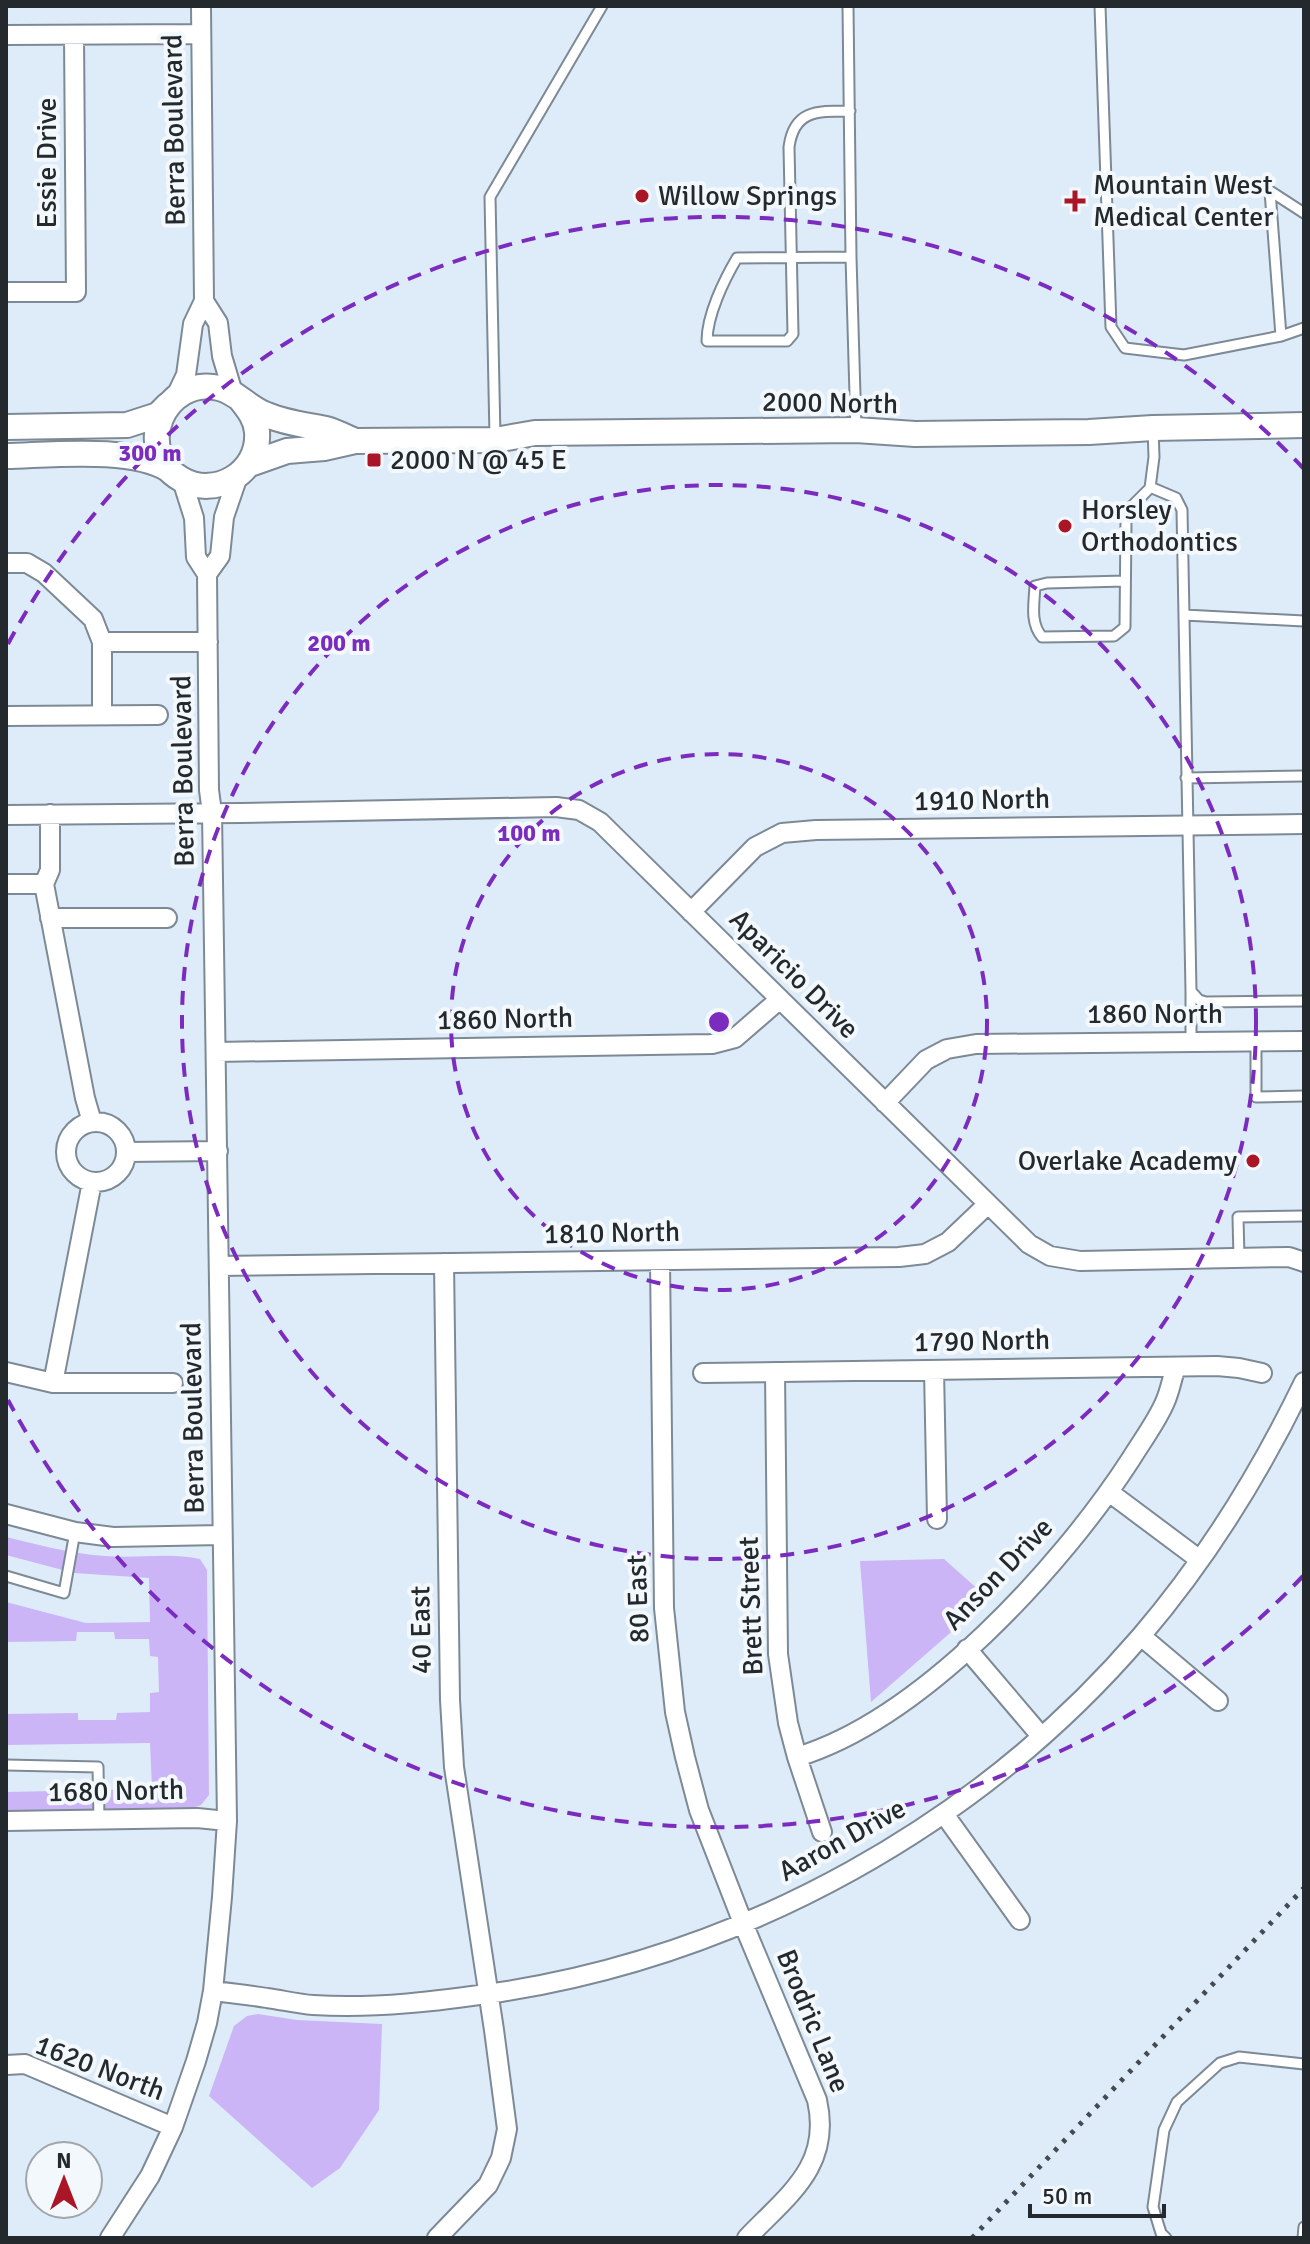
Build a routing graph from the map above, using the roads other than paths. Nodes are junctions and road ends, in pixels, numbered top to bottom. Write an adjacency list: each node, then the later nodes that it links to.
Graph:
1 (201, 6): 5 (street, Berra Boulevard)
2 (602, 6): 22 (lane)
3 (848, 6): 8 (lane)
4 (1100, 6): 15 (lane)
5 (201, 34): 7 (street); 13 (street, Berra Boulevard)
6 (6, 35): 7 (street)
7 (74, 35): 12 (street, Essie Drive)
8 (850, 111): 10 (lane); 11 (lane)
9 (1304, 213): 15 (lane)
10 (851, 257): 11 (lane); 21 (lane)
11 (792, 258): 11 (lane)
12 (6, 292)
13 (204, 301): 16 (street, Berra Boulevard); 17 (street, Berra Boulevard)
14 (1304, 328): 15 (lane)
15 (1281, 336)
16 (237, 396): 17 (street); 23 (street, 2000 North); 25 (street)
17 (171, 402): 19 (street); 26 (street)
18 (1304, 425): 20 (street, 2000 North)
19 (6, 427)
20 (1153, 428): 21 (street, 2000 North); 27 (lane)
21 (856, 430): 22 (street, 2000 North)
22 (495, 440): 23 (street, 2000 North)
23 (355, 441): 25 (street, 2000 North)
24 (6, 456): 26 (street)
25 (244, 470): 26 (street); 29 (street, Berra Boulevard)
26 (176, 475): 29 (street, Berra Boulevard)
27 (1150, 487): 30 (lane); 31 (lane)
28 (6, 563): 33 (street)
29 (207, 574): 34 (street, Berra Boulevard)
30 (1125, 581): 30 (lane)
31 (1184, 615): 32 (lane); 39 (lane)
32 (1304, 621)
33 (102, 642): 34 (street); 35 (street)
34 (208, 642): 40 (street, Berra Boulevard)
35 (102, 715): 36 (street); 37 (street)
36 (158, 715)
37 (6, 716)
38 (1304, 776): 39 (lane)
39 (1186, 778): 44 (lane)
40 (212, 813): 41 (street); 47 (street, Aparicio Drive); 56 (street, Berra Boulevard)
41 (50, 814): 42 (street); 46 (street)
42 (6, 815)
43 (1304, 824): 44 (street, 1910 North)
44 (1189, 825): 47 (street, 1910 North); 50 (lane)
45 (6, 884): 46 (street)
46 (44, 884): 48 (street)
47 (691, 912): 51 (street, Aparicio Drive)
48 (50, 918): 49 (street); 59 (street)
49 (167, 918)
50 (1191, 991): 52 (lane); 55 (lane)
51 (780, 999): 56 (street, 1860 North); 58 (street, Aparicio Drive)
52 (1304, 1001)
53 (1256, 1041): 54 (street, 1860 North); 55 (street, 1860 North); 57 (lane)
54 (1304, 1041)
55 (1191, 1042): 58 (street, 1860 North)
56 (216, 1052): 60 (street, Berra Boulevard)
57 (1304, 1096)
58 (885, 1103): 63 (street, Aparicio Drive)
59 (92, 1122): 61 (street); 62 (street)
60 (218, 1151): 61 (street); 69 (street, Berra Boulevard)
61 (126, 1152): 62 (street)
62 (92, 1182): 76 (street)
63 (988, 1204): 65 (street, Aparicio Drive); 66 (street, 1810 North)
64 (1304, 1216): 65 (lane)
65 (1239, 1258): 67 (street, Aparicio Drive)
66 (660, 1261): 68 (street, 1810 North); 98 (street, 80 East)
67 (1304, 1262)
68 (444, 1263): 69 (street, 1810 North); 100 (street, 40 East)
69 (219, 1266): 83 (street, Berra Boulevard)
70 (1176, 1367): 71 (street, 1790 North); 75 (street, 1790 North); 79 (street, Anson Drive)
71 (934, 1370): 73 (street, 1790 North); 81 (street)
72 (6, 1372): 76 (street)
73 (775, 1372): 74 (street, 1790 North); 90 (street, Brett Street)
74 (703, 1373)
75 (1262, 1373)
76 (53, 1383): 77 (street)
77 (173, 1383)
78 (1303, 1386): 84 (street, Aaron Drive)
79 (1109, 1492): 84 (street); 87 (street, Anson Drive)
80 (6, 1514): 82 (street)
81 (937, 1519)
82 (75, 1532): 83 (street); 85 (lane)
83 (222, 1535): 95 (street, Berra Boulevard)
84 (1200, 1560): 86 (street, Aaron Drive)
85 (6, 1576)
86 (1141, 1636): 88 (street); 89 (street, Aaron Drive)
87 (967, 1649): 89 (street); 90 (street, Anson Drive)
88 (1218, 1701)
89 (1041, 1736): 92 (street, Aaron Drive)
90 (797, 1757): 96 (street, Brett Street)
91 (6, 1765): 93 (lane)
92 (944, 1814): 97 (street); 98 (street, Aaron Drive)
93 (99, 1819): 94 (street, 1680 North); 95 (street, 1680 North)
94 (6, 1821)
95 (227, 1821): 99 (street, Berra Boulevard)
96 (822, 1832)
97 (1020, 1920)
98 (743, 1923): 100 (street, Aaron Drive); 107 (street, Brodric Lane)
99 (213, 1991): 100 (street, Aaron Drive); 103 (street, Berra Boulevard)
100 (488, 1994): 106 (street, 40 East)
101 (1304, 2064): 108 (lane)
102 (6, 2065): 103 (street, 1620 North)
103 (173, 2127): 105 (street, Berra Boulevard)
104 (1304, 2227): 109 (lane)
105 (110, 2238)
106 (437, 2238)
107 (747, 2238)
108 (1166, 2238)
109 (1303, 2238)

